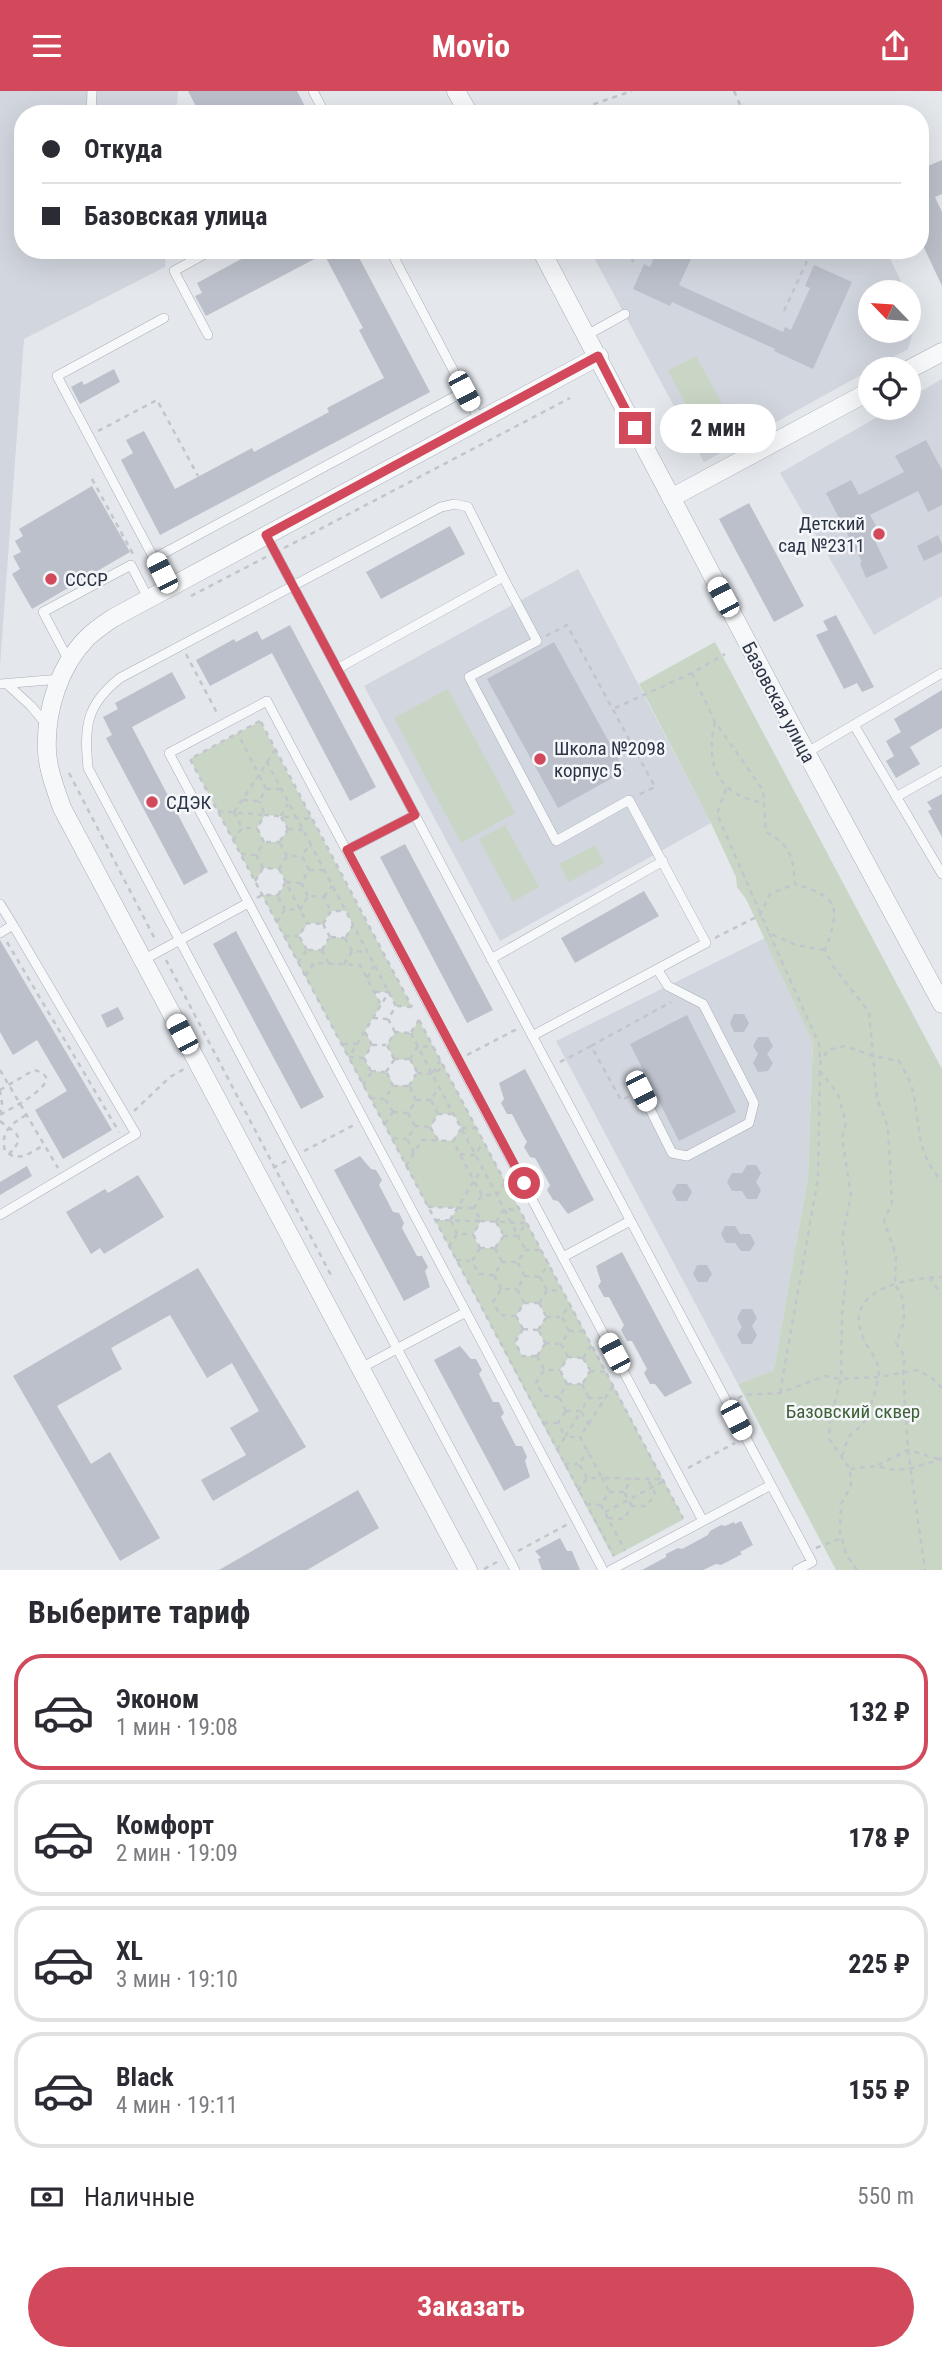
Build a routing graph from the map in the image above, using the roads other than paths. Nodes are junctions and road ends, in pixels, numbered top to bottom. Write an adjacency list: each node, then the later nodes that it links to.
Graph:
1 (196, 259): 6 (lane)
2 (395, 259): 11 (lane)
3 (546, 259): 7 (street, Базовская улица)
4 (625, 314): 7 (lane)
5 (164, 318): 16 (lane)
6 (208, 335)
7 (587, 335): 9 (street, Базовская улица)
8 (942, 352): 10 (street)
9 (598, 356): 13 (street); 14 (street, Базовская улица)
10 (921, 363)
11 (464, 391): 13 (lane); 16 (lane)
12 (858, 397): 14 (street)
13 (480, 421): 15 (street)
14 (671, 498): 28 (street, Базовская улица)
15 (266, 535): 18 (lane); 19 (street)
16 (155, 558): 19 (lane)
17 (503, 577): 18 (lane); 22 (lane); 33 (lane)
18 (293, 586): 22 (lane); 39 (lane)
19 (170, 587): 20 (street)
20 (148, 598): 21 (street); 21 (lane)
21 (69, 661): 24 (street)
22 (337, 669): 31 (lane)
23 (942, 673): 26 (lane)
24 (61, 679): 25 (lane); 27 (street)
25 (4, 684): 27 (lane)
26 (854, 725): 28 (lane); 30 (lane)
27 (47, 726): 41 (street)
28 (806, 753): 43 (street, Базовская улица)
29 (942, 771): 30 (lane)
30 (897, 797): 34 (lane)
31 (415, 815): 32 (lane); 40 (lane)
32 (347, 850): 35 (lane); 48 (lane)
33 (663, 861): 40 (lane); 42 (lane)
34 (942, 874)
35 (248, 903): 39 (lane); 49 (lane)
36 (0, 904): 37 (lane)
37 (13, 925): 38 (lane); 46 (lane)
38 (1, 933)
39 (180, 940): 41 (lane); 50 (lane)
40 (491, 959): 44 (lane)
41 (143, 960): 51 (street)
42 (657, 969): 44 (lane); 45 (lane)
43 (942, 1004)
44 (532, 1036): 47 (lane)
45 (641, 1091)
46 (0, 1215)
47 (630, 1221): 48 (lane); 52 (lane)
48 (563, 1257): 53 (lane)
49 (466, 1312): 50 (lane); 57 (lane)
50 (397, 1349): 51 (lane); 56 (lane)
51 (360, 1368): 55 (street)
52 (771, 1485): 53 (lane); 54 (lane)
53 (703, 1521): 58 (lane)
54 (814, 1566): 59 (lane)
55 (468, 1570)
56 (515, 1570)
57 (603, 1570)
58 (611, 1570)
59 (797, 1570)

